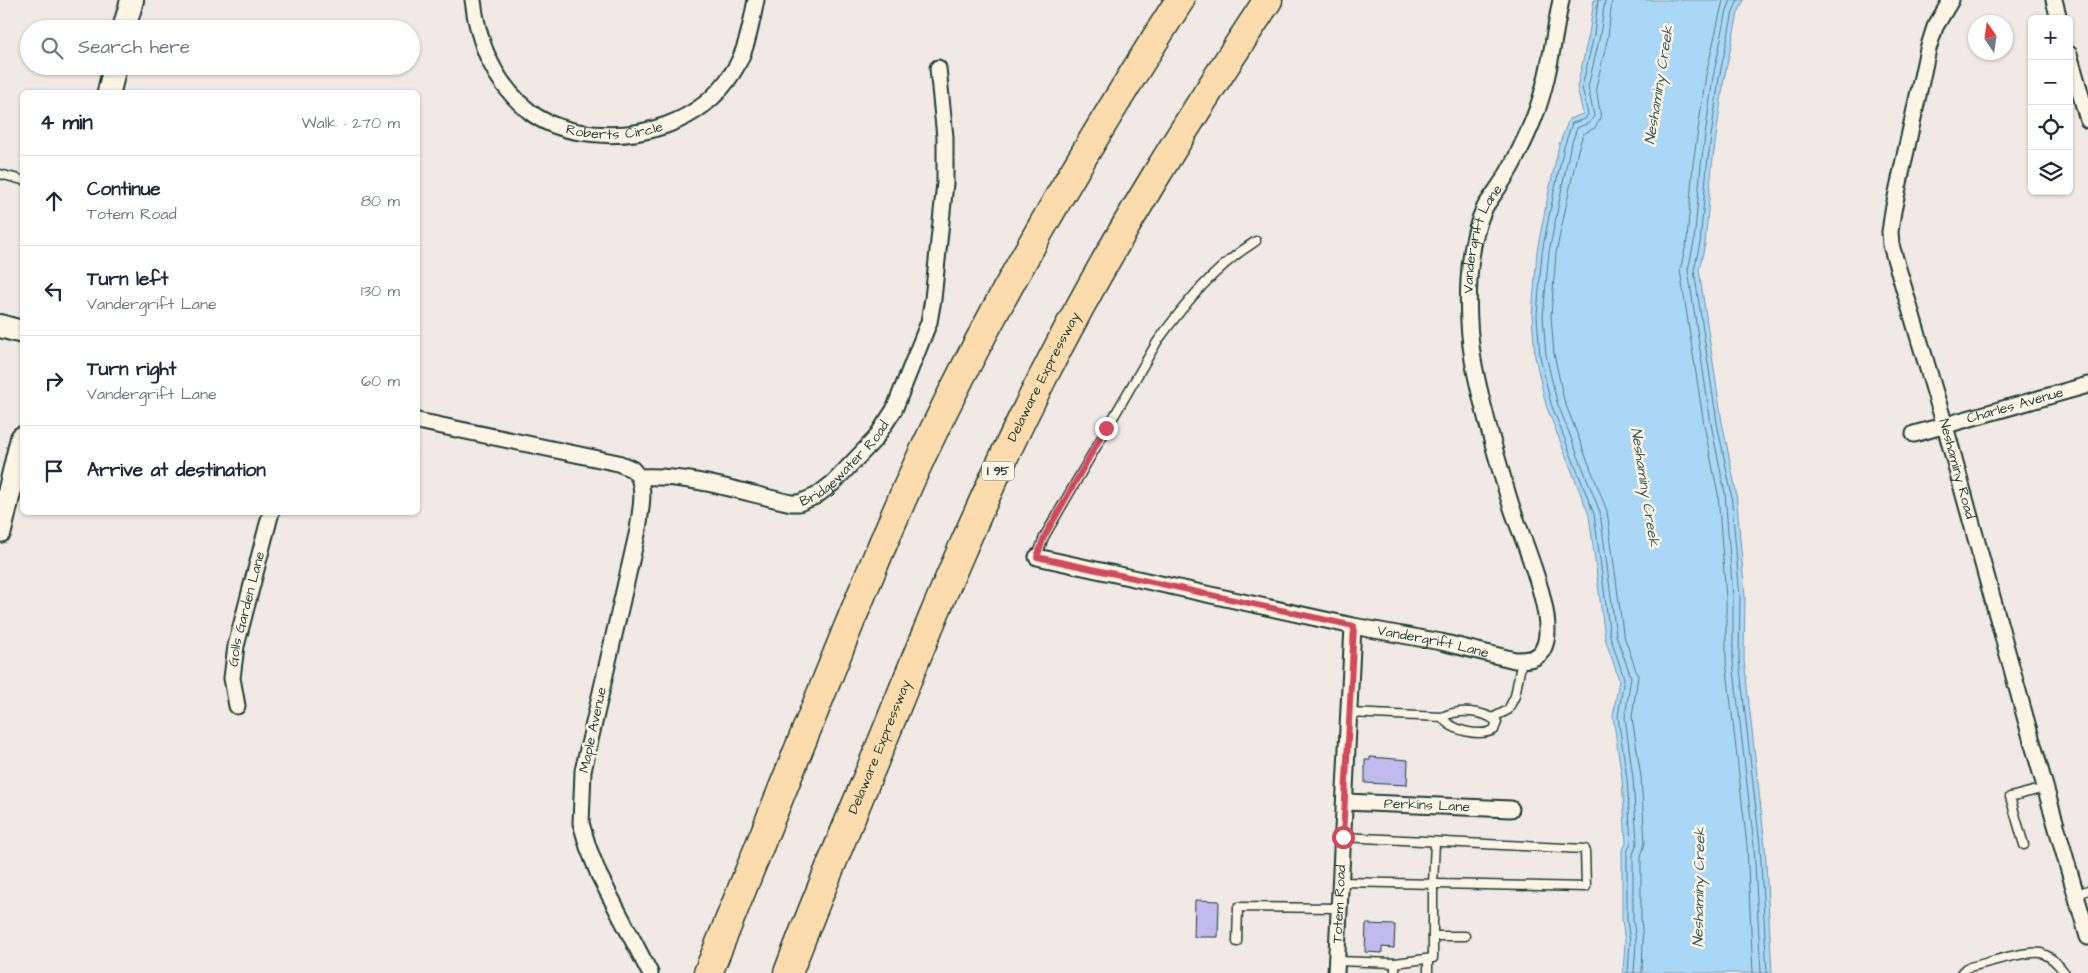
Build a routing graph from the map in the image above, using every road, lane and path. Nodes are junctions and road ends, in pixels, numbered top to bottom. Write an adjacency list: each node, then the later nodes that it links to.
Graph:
1 (132, 0): 10 (main road)
2 (473, 0): 3 (street, Roberts Circle)
3 (756, 0)
4 (1180, 0): 54 (highway)
5 (1268, 0): 55 (highway, Delaware Expressway / I 95)
6 (1561, 0): 31 (street, Vandergrift Lane)
7 (1951, 0): 23 (street, Neshaminy Road)
8 (2054, 0): 9 (street)
9 (2058, 15)
10 (126, 20)
11 (2071, 60): 15 (street)
12 (938, 68): 26 (street, Bridgewater Road)
13 (113, 75): 14 (main road)
14 (109, 90)
15 (2088, 120)
16 (0, 174): 17 (lane)
17 (20, 179)
18 (1256, 241): 29 (lane, Vandergrift Lane)
19 (0, 326): 20 (main road)
20 (20, 331)
21 (2088, 385): 23 (street, Charles Avenue)
22 (420, 421): 26 (street)
23 (1944, 426): 24 (street, Charles Avenue); 36 (street, Neshaminy Road)
24 (1914, 434)
25 (20, 446): 28 (main road)
26 (639, 477): 53 (street, Maple Avenue)
27 (270, 515): 32 (street, Golls Garden Lane)
28 (0, 531)
29 (1037, 557): 30 (street, Vandergrift Lane)
30 (1354, 626): 31 (street, Vandergrift Lane); 33 (street, Totem Road)
31 (1522, 660): 35 (lane)
32 (237, 706)
33 (1349, 713): 34 (lane); 37 (street, Totem Road)
34 (1442, 716): 35 (lane); 35 (lane)
35 (1492, 718)
36 (2045, 788): 41 (lane); 44 (street, Neshaminy Road)
37 (1345, 802): 38 (street, Perkins Lane); 39 (street, Totem Road)
38 (1511, 809)
39 (1343, 837): 40 (lane); 42 (street, Totem Road)
40 (1435, 842): 43 (lane); 43 (lane)
41 (2024, 845)
42 (1341, 882): 43 (lane); 45 (street, Totem Road)
43 (1433, 884): 46 (lane)
44 (2082, 893): 48 (street, Neshaminy Road)
45 (1339, 908): 49 (lane); 52 (street, Totem Road)
46 (1433, 936): 47 (lane); 50 (lane)
47 (1465, 936)
48 (2088, 937)
49 (1237, 942)
50 (1428, 959): 51 (lane); 57 (lane)
51 (1394, 962): 52 (lane); 56 (lane)
52 (1337, 967)
53 (650, 973)
54 (708, 973)
55 (788, 973)
56 (1395, 973)
57 (1428, 973)
58 (1961, 973): 59 (lane)
59 (2065, 973)

